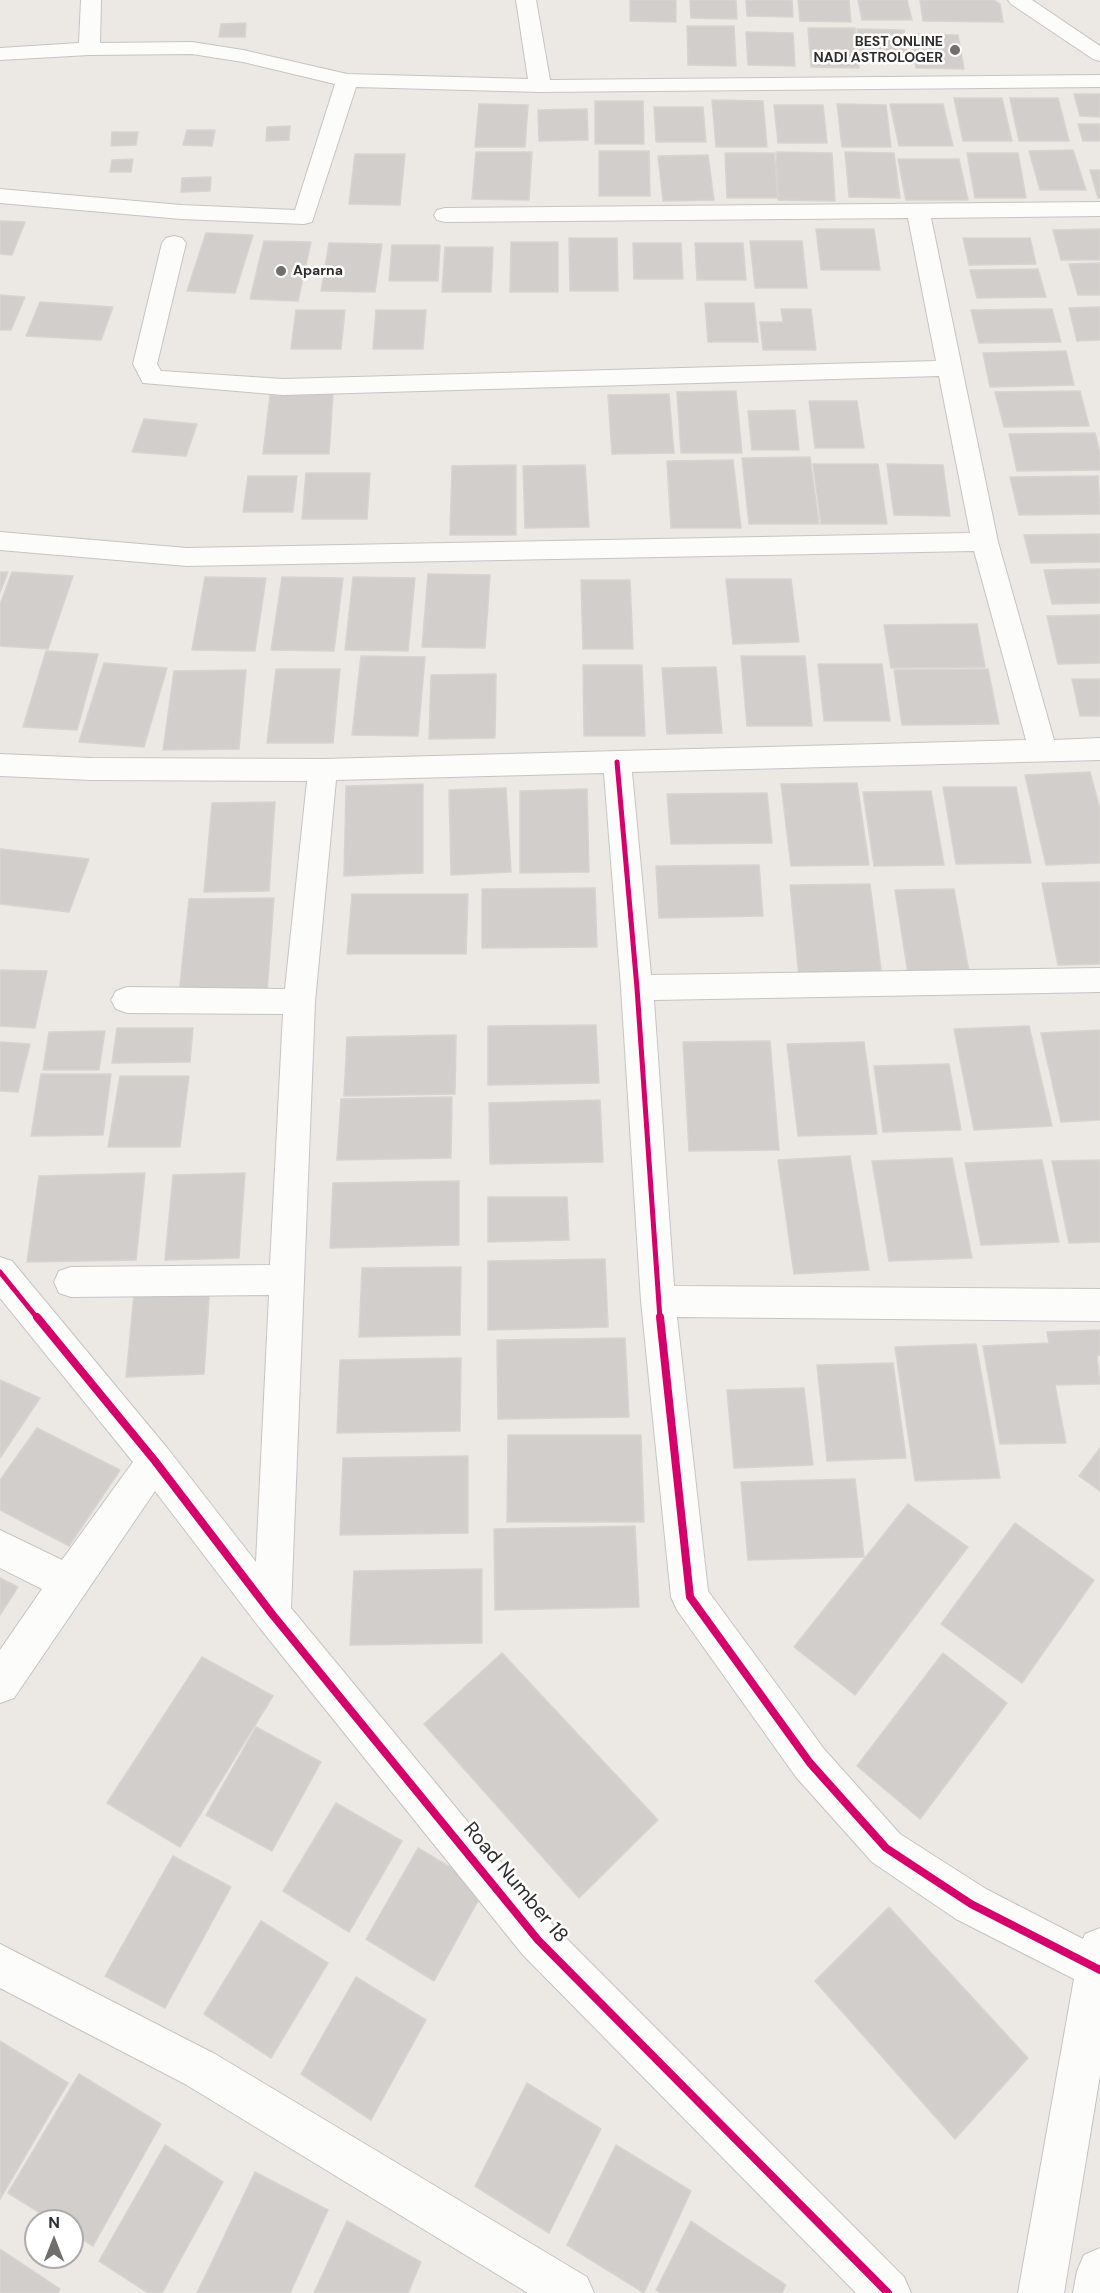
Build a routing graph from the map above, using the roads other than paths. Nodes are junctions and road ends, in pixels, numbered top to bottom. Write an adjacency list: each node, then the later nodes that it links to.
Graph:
1 (91, 0): 4 (street)
2 (526, 0): 9 (street)
3 (1018, 0): 6 (street)
4 (89, 49): 5 (street); 7 (street)
5 (0, 54)
6 (1100, 55)
7 (347, 80): 9 (street); 10 (street)
8 (1100, 81): 9 (street)
9 (540, 86)
10 (0, 196)
11 (1100, 209): 12 (street)
12 (918, 211): 13 (street); 15 (street)
13 (445, 215)
14 (174, 243): 15 (street)
15 (950, 368): 17 (street)
16 (0, 541): 17 (street)
17 (985, 542): 19 (street)
18 (1100, 748): 19 (street)
19 (1043, 750): 20 (street)
20 (617, 762): 22 (street); 24 (street)
21 (0, 765): 22 (street)
22 (322, 770): 26 (street)
23 (1100, 980): 24 (street)
24 (637, 988): 30 (street)
25 (127, 1000): 26 (street)
26 (299, 1002): 28 (street)
27 (0, 1272): 32 (street, Road Number 18)
28 (287, 1280): 29 (street); 35 (street)
29 (71, 1282)
30 (658, 1301): 31 (street); 37 (street)
31 (1100, 1305)
32 (155, 1461): 34 (street); 35 (street, Road Number 18)
33 (0, 1548): 34 (street)
34 (68, 1583): 36 (street)
35 (272, 1614): 41 (street, Road Number 18)
36 (0, 1684)
37 (1099, 1962): 42 (street)
38 (0, 1965): 40 (street)
39 (1100, 2271): 43 (street)
40 (571, 2293)
41 (888, 2293)
42 (1041, 2293)
43 (1096, 2293)

